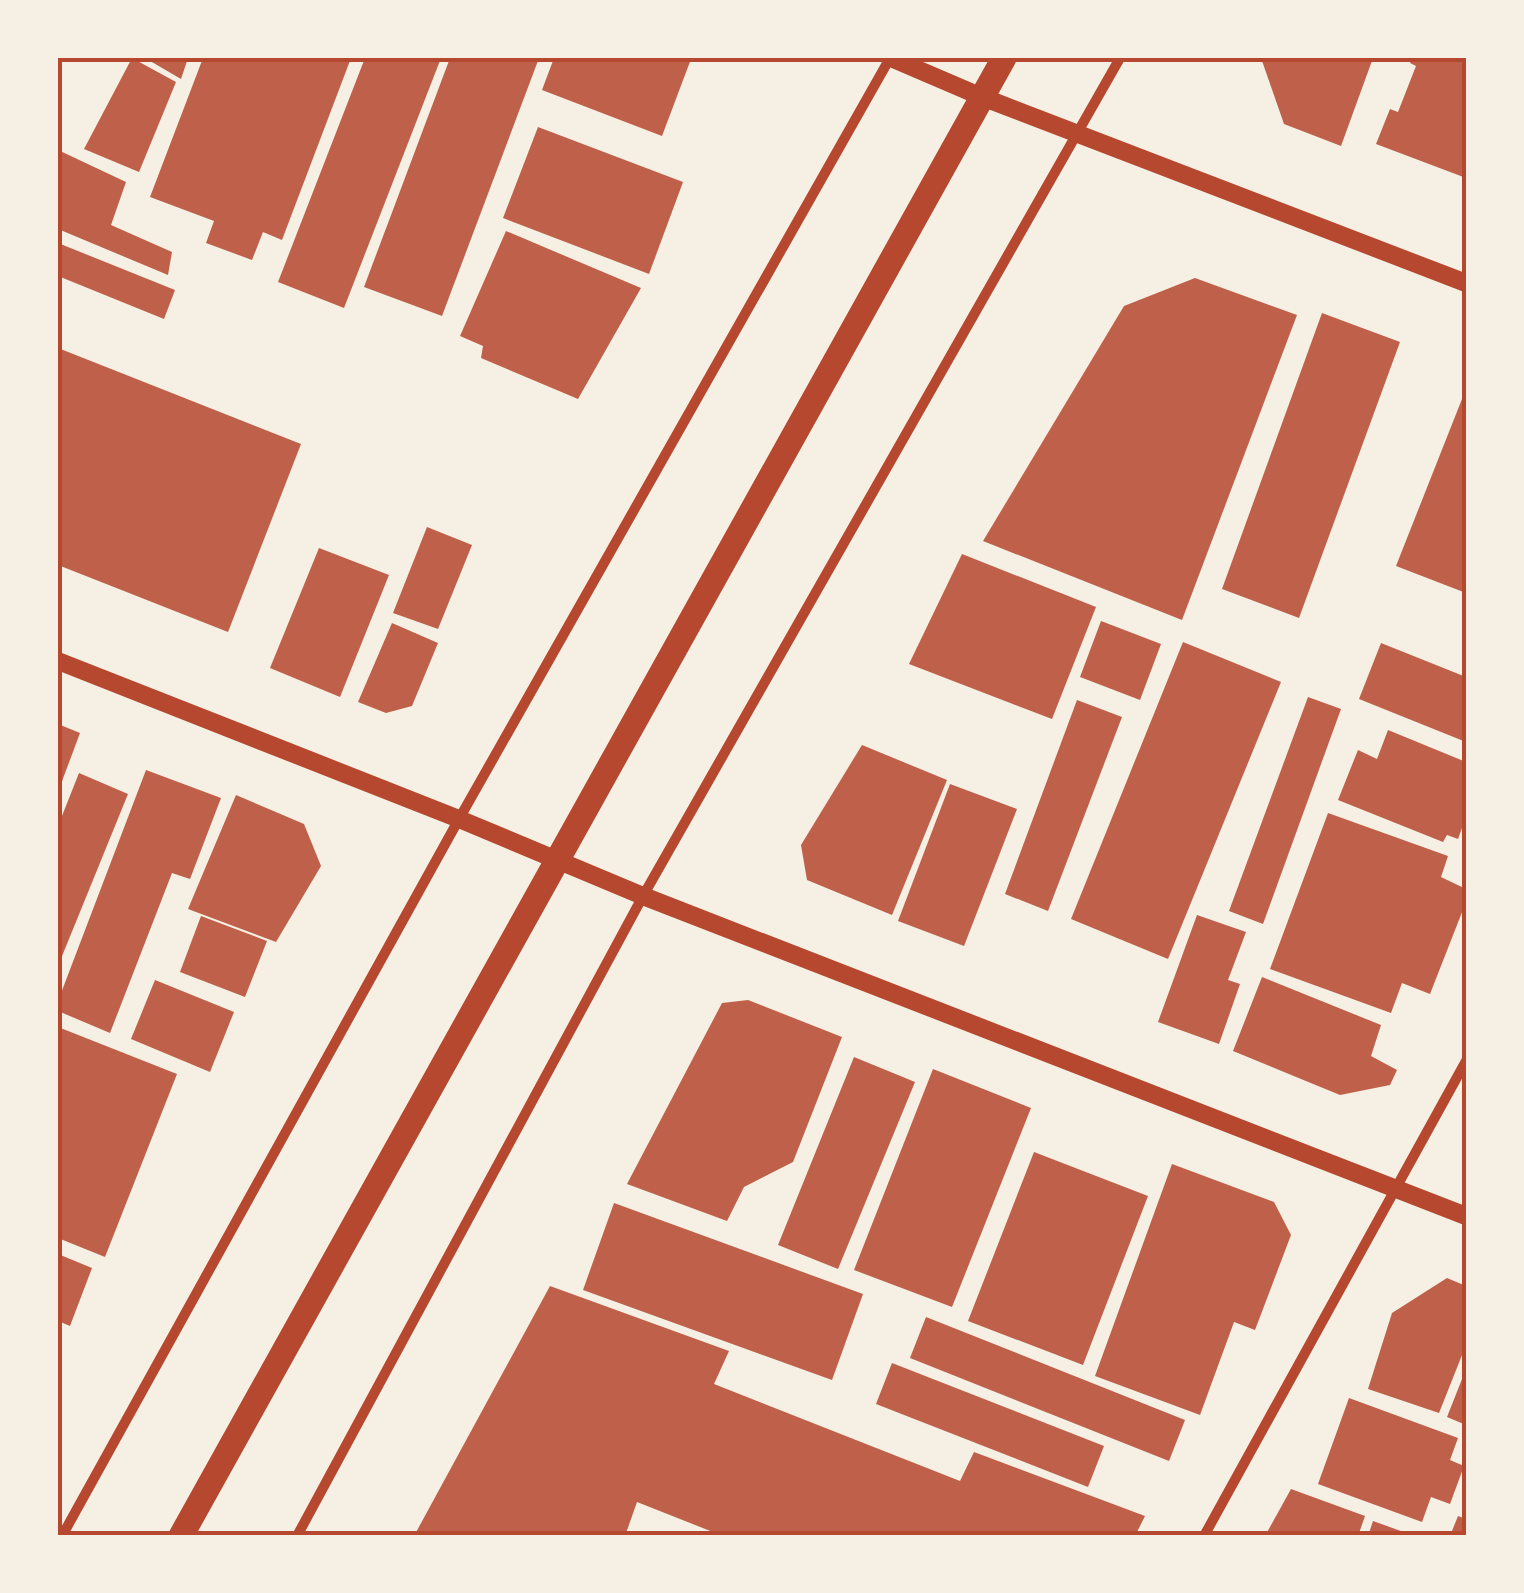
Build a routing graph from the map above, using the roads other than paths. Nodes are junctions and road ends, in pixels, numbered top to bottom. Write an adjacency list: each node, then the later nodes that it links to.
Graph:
1 (891, 58): 4 (street); 8 (street)
2 (1004, 58): 4 (main road)
3 (1120, 58): 5 (street)
4 (982, 96): 5 (street); 9 (main road)
5 (1079, 132): 6 (street); 10 (street)
6 (1466, 283)
7 (58, 660): 8 (street)
8 (459, 820): 9 (street); 14 (street)
9 (556, 860): 10 (street); 15 (main road)
10 (643, 896): 12 (street); 16 (street)
11 (1466, 1061): 12 (street)
12 (1397, 1188): 13 (street); 17 (street)
13 (1466, 1216)
14 (62, 1536)
15 (181, 1536)
16 (296, 1536)
17 (1204, 1536)

